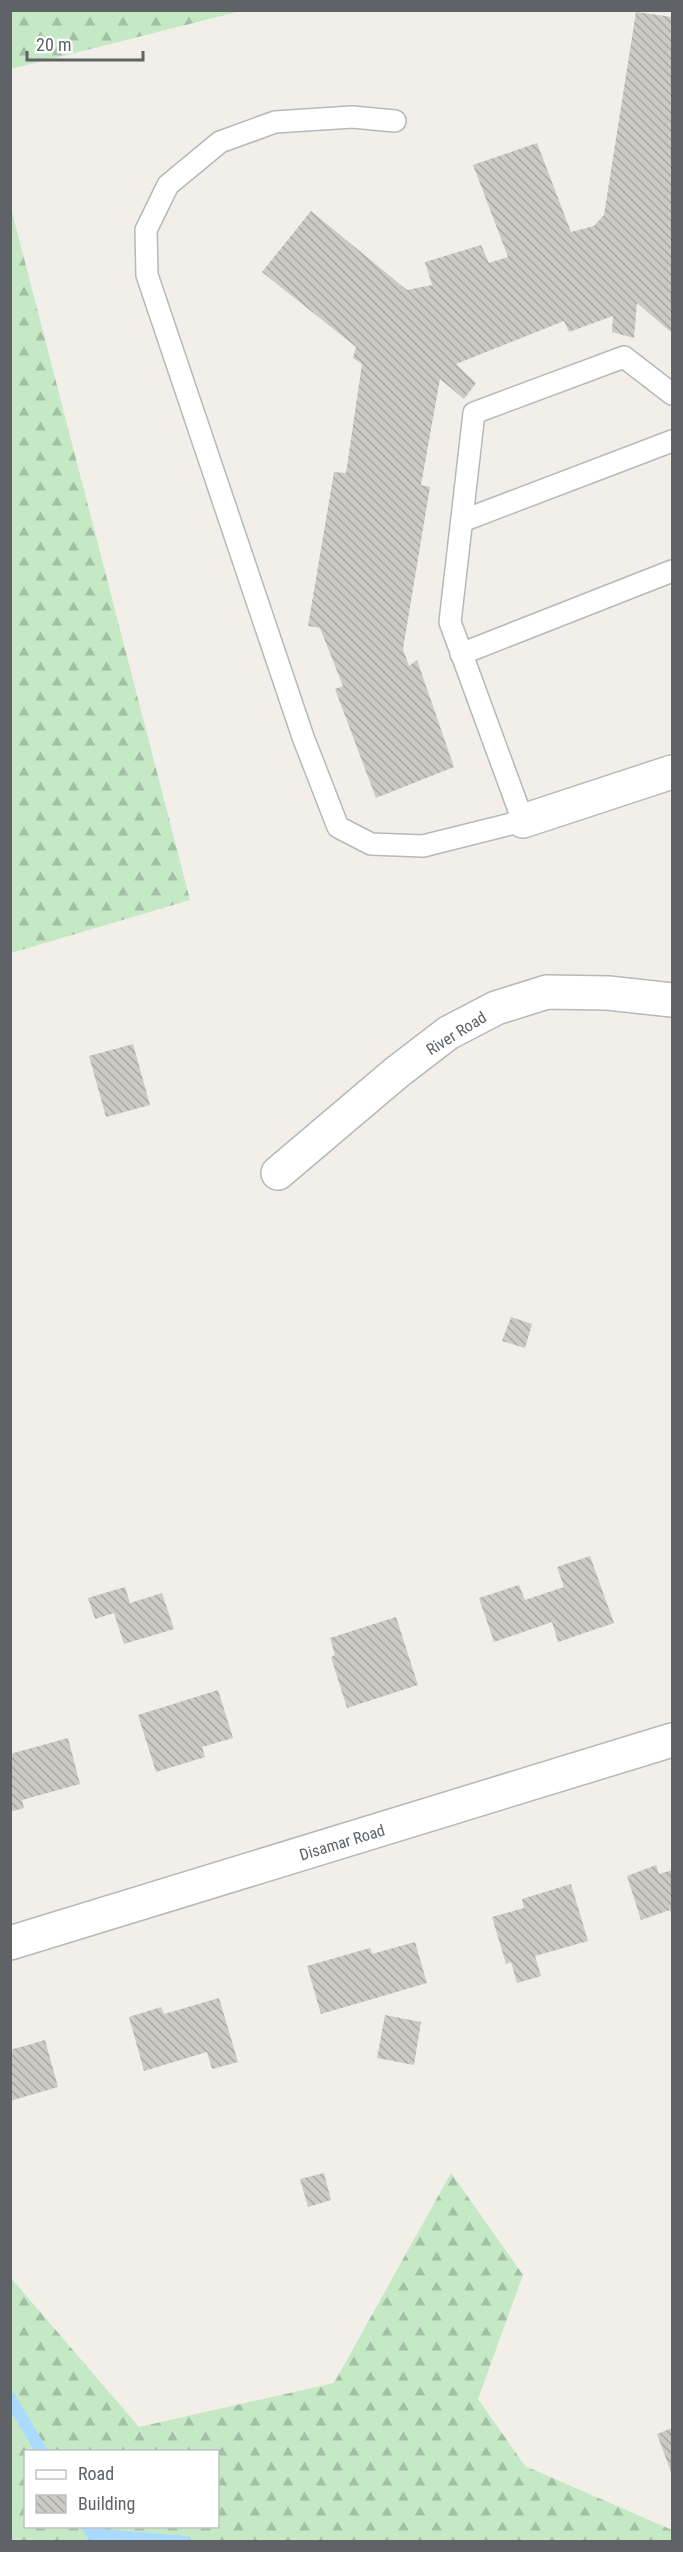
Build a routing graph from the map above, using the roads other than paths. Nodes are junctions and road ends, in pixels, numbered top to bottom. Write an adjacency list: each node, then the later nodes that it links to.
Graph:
1 (395, 121): 8 (lane)
2 (672, 394): 4 (lane)
3 (672, 441): 4 (lane)
4 (462, 521): 6 (lane)
5 (672, 571): 6 (lane)
6 (461, 654): 8 (lane)
7 (672, 772): 8 (street)
8 (523, 821)
9 (672, 1000): 10 (street, River Road)
10 (278, 1173)
11 (672, 1740): 12 (street, Disamar Road)
12 (10, 1943)

